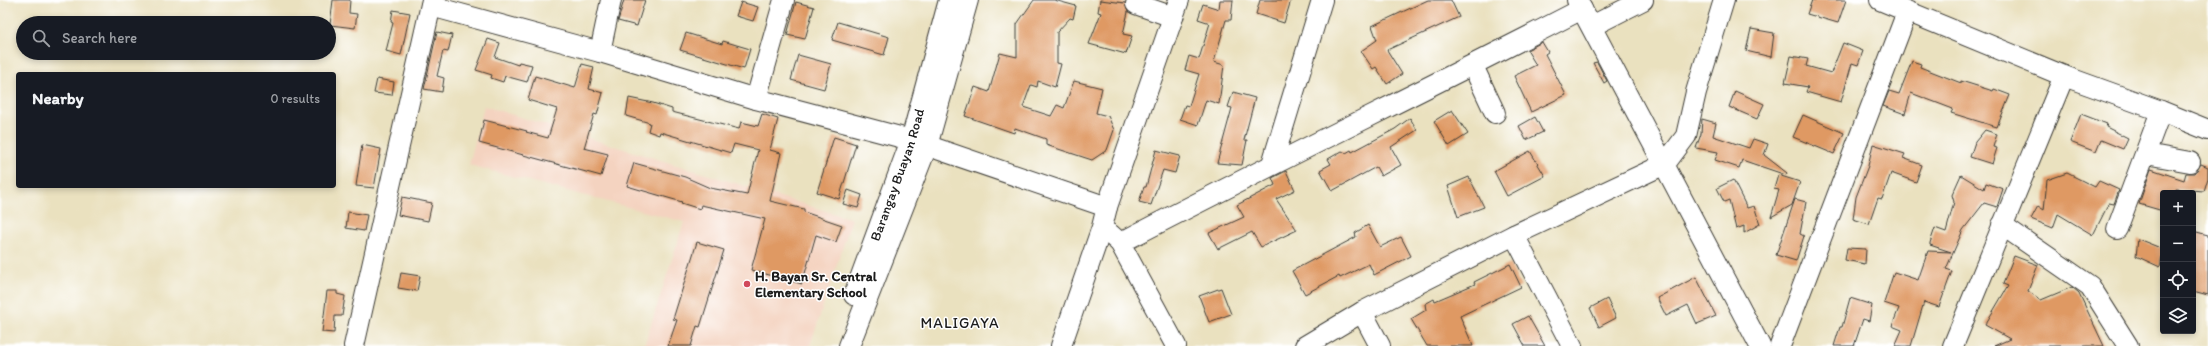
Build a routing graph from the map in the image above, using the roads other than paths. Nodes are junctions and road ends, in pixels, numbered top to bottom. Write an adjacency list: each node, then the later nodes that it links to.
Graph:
1 (611, 0): 15 (street)
2 (784, 0): 18 (street)
3 (949, 0): 14 (street, Barangay Buayan Road)
4 (968, 0): 14 (street)
5 (1322, 0): 25 (street)
6 (1643, 0): 12 (street)
7 (1724, 0): 26 (street)
8 (1880, 0): 13 (street)
9 (432, 3): 15 (street); 34 (street)
10 (1136, 4): 11 (street)
11 (1176, 8): 27 (street)
12 (1584, 12): 16 (street); 26 (street)
13 (1907, 12): 17 (street); 43 (street)
14 (945, 49): 22 (street, Barangay Buayan Road)
15 (600, 52): 18 (street)
16 (1473, 66): 20 (street); 25 (street)
17 (2064, 76): 19 (street); 28 (street)
18 (756, 99): 22 (street)
19 (2161, 111): 21 (street); 23 (street)
20 (1495, 113)
21 (2208, 130)
22 (919, 143): 27 (street); 35 (street, Barangay Buayan Road); 36 (street)
23 (2146, 154): 24 (street); 30 (street)
24 (2190, 162)
25 (1272, 164): 32 (street)
26 (1665, 164): 31 (street); 42 (street)
27 (1107, 207): 29 (street)
28 (2002, 225): 44 (street); 45 (street)
29 (1102, 227): 32 (street); 37 (street)
30 (2117, 229)
31 (1514, 235): 33 (street); 41 (street)
32 (1120, 243): 38 (street)
33 (1362, 312): 39 (street); 40 (street)
34 (354, 346)
35 (836, 346)
36 (849, 346)
37 (1061, 346)
38 (1176, 346)
39 (1305, 346)
40 (1380, 346)
41 (1572, 346)
42 (1760, 346)
43 (1780, 346)
44 (1953, 346)
45 (2128, 346)

